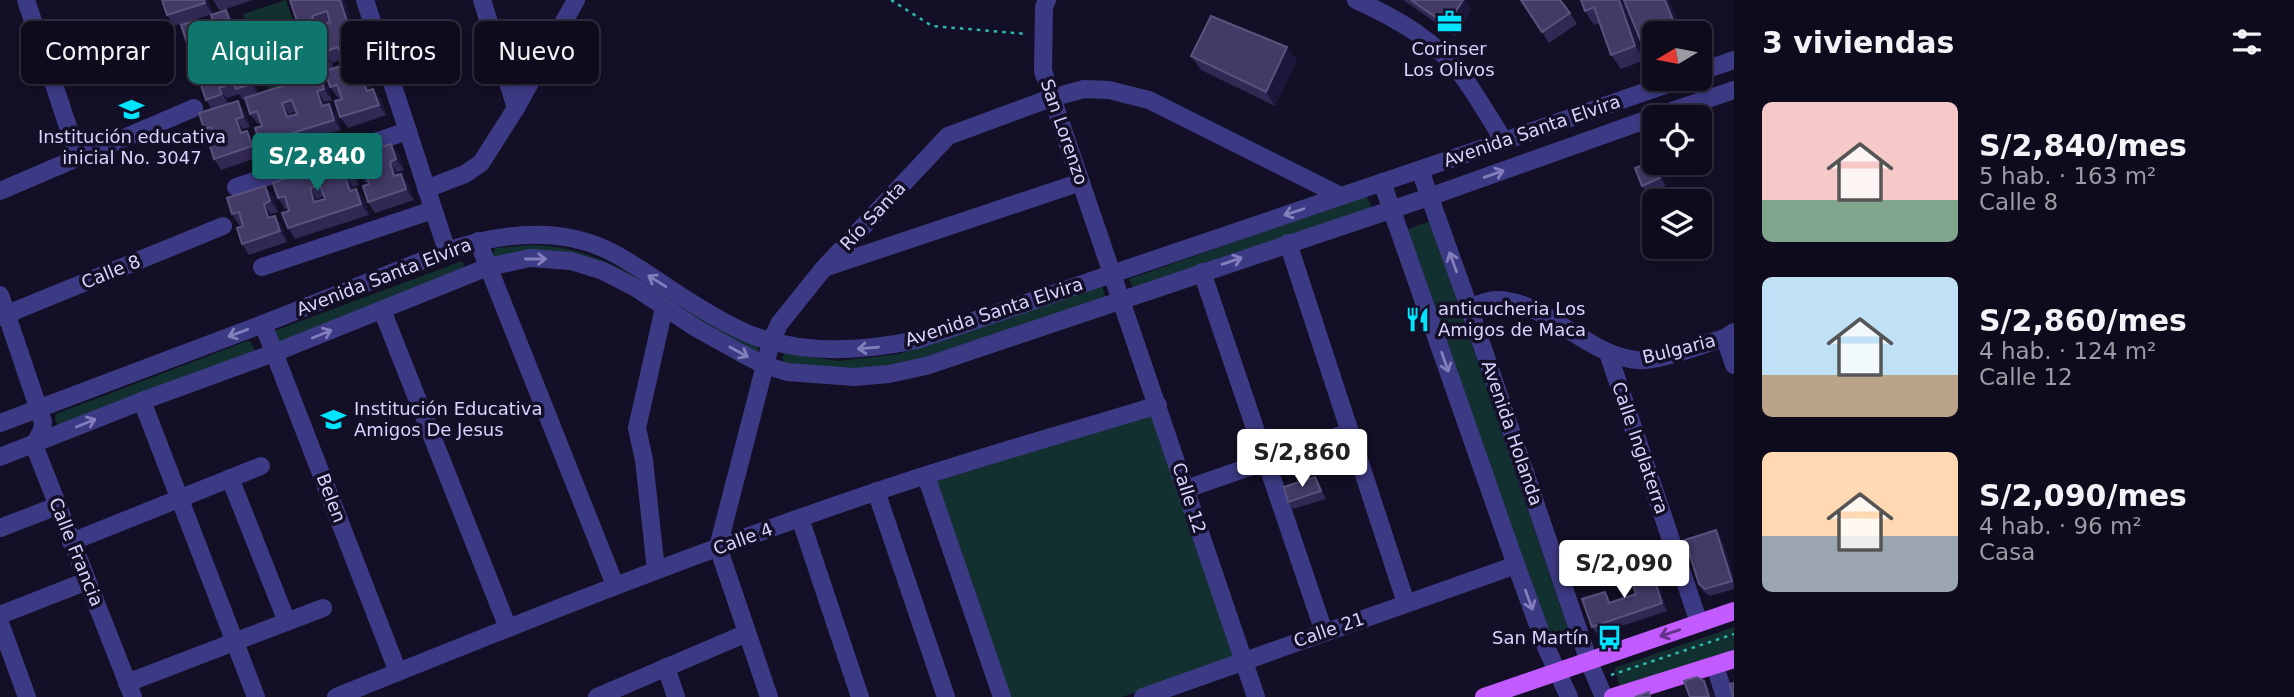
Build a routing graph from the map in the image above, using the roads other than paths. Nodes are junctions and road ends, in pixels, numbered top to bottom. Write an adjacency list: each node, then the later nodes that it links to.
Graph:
1 (26, 0): 19 (street)
2 (365, 0): 17 (street)
3 (482, 0): 15 (street)
4 (576, 0): 15 (street)
5 (1047, 0): 12 (street, San Lorenzo)
6 (1356, 0): 7 (street)
7 (1386, 6): 18 (street)
8 (1734, 60): 9 (street)
9 (1712, 68)
10 (1734, 90): 13 (street, Avenida Santa Elvira)
11 (1648, 91): 18 (street, Avenida Santa Elvira)
12 (1052, 98): 21 (street, San Lorenzo); 26 (street, Río Santa); 36 (street, Río Santa)
13 (1690, 105)
14 (194, 108): 19 (street)
15 (516, 108): 24 (street)
16 (1642, 121): 27 (street, Avenida Santa Elvira, one-way to 16)
17 (408, 131): 23 (street); 24 (street)
18 (1504, 141): 20 (street, Avenida Santa Elvira)
19 (78, 157): 25 (street)
20 (1419, 170): 22 (street, Avenida Santa Elvira); 27 (street, Avenida Holanda)
21 (1081, 182): 36 (street); 38 (street, San Lorenzo)
22 (1382, 183): 26 (street, Avenida Santa Elvira); 28 (street)
23 (236, 187)
24 (426, 189): 29 (street)
25 (0, 191)
26 (1340, 197): 38 (street, Avenida Santa Elvira, one-way to 38)
27 (1430, 197): 28 (street, Avenida Santa Elvira); 41 (street, Avenida Holanda, one-way to 27)
28 (1392, 209): 32 (street, Avenida Santa Elvira); 71 (street, one-way to 71)
29 (433, 210): 33 (street); 34 (street)
30 (223, 226): 44 (street, Calle 8)
31 (478, 241): 33 (street, Avenida Santa Elvira); 35 (street); 47 (street, Avenida Santa Elvira, one-way to 31)
32 (1288, 243): 37 (street, Avenida Santa Elvira, one-way to 32); 56 (street)
33 (447, 251): 45 (street, Avenida Santa Elvira)
34 (262, 267)
35 (488, 267): 42 (street, Avenida Santa Elvira, one-way to 42); 43 (street, Avenida Santa Elvira); 74 (street)
36 (824, 268): 47 (street, Río Santa)
37 (1202, 272): 40 (street, Avenida Santa Elvira); 59 (street)
38 (1112, 273): 40 (street, San Lorenzo); 47 (street, Avenida Santa Elvira, one-way to 47)
39 (0, 295): 44 (street)
40 (1121, 299): 50 (street, Avenida Santa Elvira); 53 (street, Calle 12)
41 (1469, 307): 49 (street, Bulgaria); 88 (street, Avenida Holanda)
42 (664, 308): 50 (street, Avenida Santa Elvira, one-way to 50); 72 (street)
43 (382, 310): 48 (street, Avenida Santa Elvira, one-way to 43); 82 (street)
44 (3, 316): 54 (street)
45 (263, 324): 48 (street, Belen); 54 (street, Avenida Santa Elvira, one-way to 54)
46 (1730, 335): 49 (street, Bulgaria); 51 (street)
47 (771, 342): 50 (street, Río Santa)
48 (274, 353): 52 (street, Avenida Santa Elvira); 92 (street, Belen)
49 (1608, 353): 81 (street, Calle Inglaterra)
50 (764, 365): 70 (street, Río Santa)
51 (1734, 365)
52 (142, 401): 57 (street, Avenida Santa Elvira, one-way to 52); 65 (street)
53 (1158, 405): 61 (street, Calle 4); 63 (street, Calle 12)
54 (38, 408): 55 (street, Avenida Santa Elvira); 57 (street)
55 (0, 423)
56 (1350, 432): 59 (street); 75 (street)
57 (34, 445): 58 (street, Avenida Santa Elvira); 66 (street, Calle Francia)
58 (0, 457)
59 (1266, 461): 63 (street); 83 (street)
60 (261, 466): 62 (street)
61 (926, 476): 64 (street, Calle 4); 103 (street)
62 (230, 478): 65 (street); 80 (street)
63 (1186, 489): 87 (street, Calle 12)
64 (876, 491): 67 (street, Calle 4); 102 (street)
65 (180, 498): 69 (street); 85 (street)
66 (57, 506): 68 (street); 69 (street, Calle Francia)
67 (800, 519): 70 (street, Calle 4); 101 (street)
68 (0, 528)
69 (71, 542): 73 (street, Calle Francia)
70 (718, 547): 72 (street, Calle 4); 84 (street)
71 (1516, 565): 75 (street, Calle 21); 91 (street, one-way to 91)
72 (656, 570): 74 (street, Calle 4)
73 (87, 581): 78 (street); 94 (street, Calle Francia)
74 (615, 585): 82 (street, Calle 4)
75 (1406, 603): 83 (street, Calle 21)
76 (323, 608): 80 (street)
77 (1734, 611): 81 (main road)
78 (0, 615)
79 (0, 622): 95 (street)
80 (286, 622): 85 (street)
81 (1699, 623): 88 (main road, one-way to 88)
82 (508, 628): 92 (street, Calle 4)
83 (1324, 632): 87 (street, Calle 21)
84 (747, 633): 90 (street); 100 (street)
85 (235, 642): 94 (street); 96 (street)
86 (1734, 659): 89 (main road)
87 (1243, 660): 104 (street, Calle 21); 105 (street, Calle 12)
88 (1589, 662): 91 (main road); 93 (street, Avenida Holanda)
89 (1715, 666): 108 (main road); 109 (street)
90 (666, 667): 98 (street); 99 (street)
91 (1558, 671): 106 (main road); 107 (street)
92 (398, 672): 97 (street, Calle 4)
93 (1600, 689)
94 (130, 690)
95 (27, 697)
96 (256, 697)
97 (336, 697)
98 (597, 697)
99 (676, 697)
100 (769, 697)
101 (860, 697)
102 (946, 697)
103 (1002, 697)
104 (1143, 697)
105 (1256, 697)
106 (1484, 697)
107 (1569, 697)
108 (1613, 697)
109 (1725, 697)

